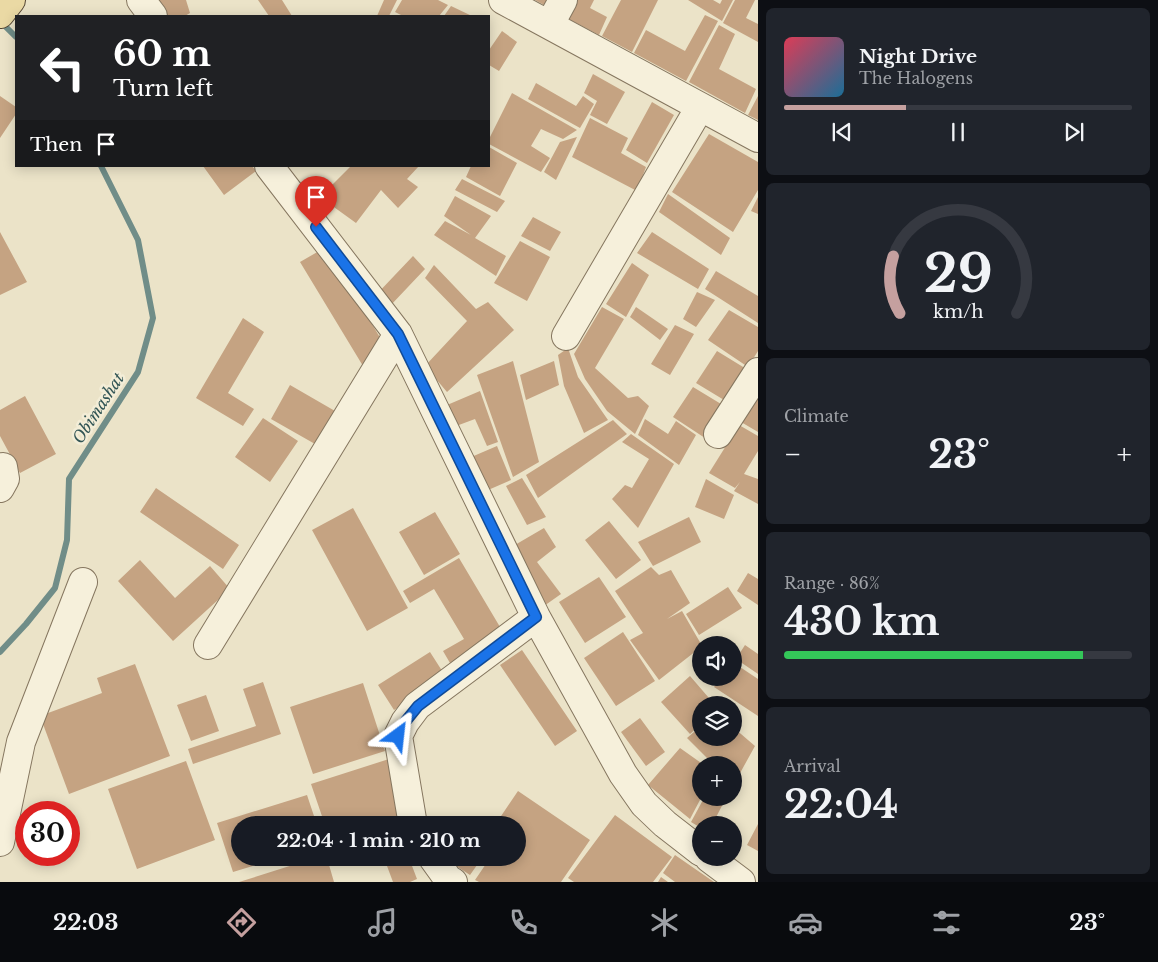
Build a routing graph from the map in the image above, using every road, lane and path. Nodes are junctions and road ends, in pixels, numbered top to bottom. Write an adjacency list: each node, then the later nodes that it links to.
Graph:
1 (11, 0): 5 (main road)
2 (141, 0): 6 (street)
3 (503, 0): 7 (street)
4 (562, 0): 7 (street)
5 (0, 14)
6 (152, 15)
7 (550, 24): 8 (street)
8 (700, 107): 9 (street); 12 (street)
9 (758, 138)
10 (270, 167): 11 (street)
11 (398, 334): 16 (street); 17 (street)
12 (566, 336)
13 (758, 372): 14 (street)
14 (718, 434)
15 (82, 582): 19 (street)
16 (536, 617): 18 (street); 20 (street)
17 (208, 645)
18 (411, 816)
19 (0, 842)
20 (692, 845)
21 (438, 866): 23 (street)
22 (720, 866): 24 (street)
23 (453, 882)
24 (741, 882)

